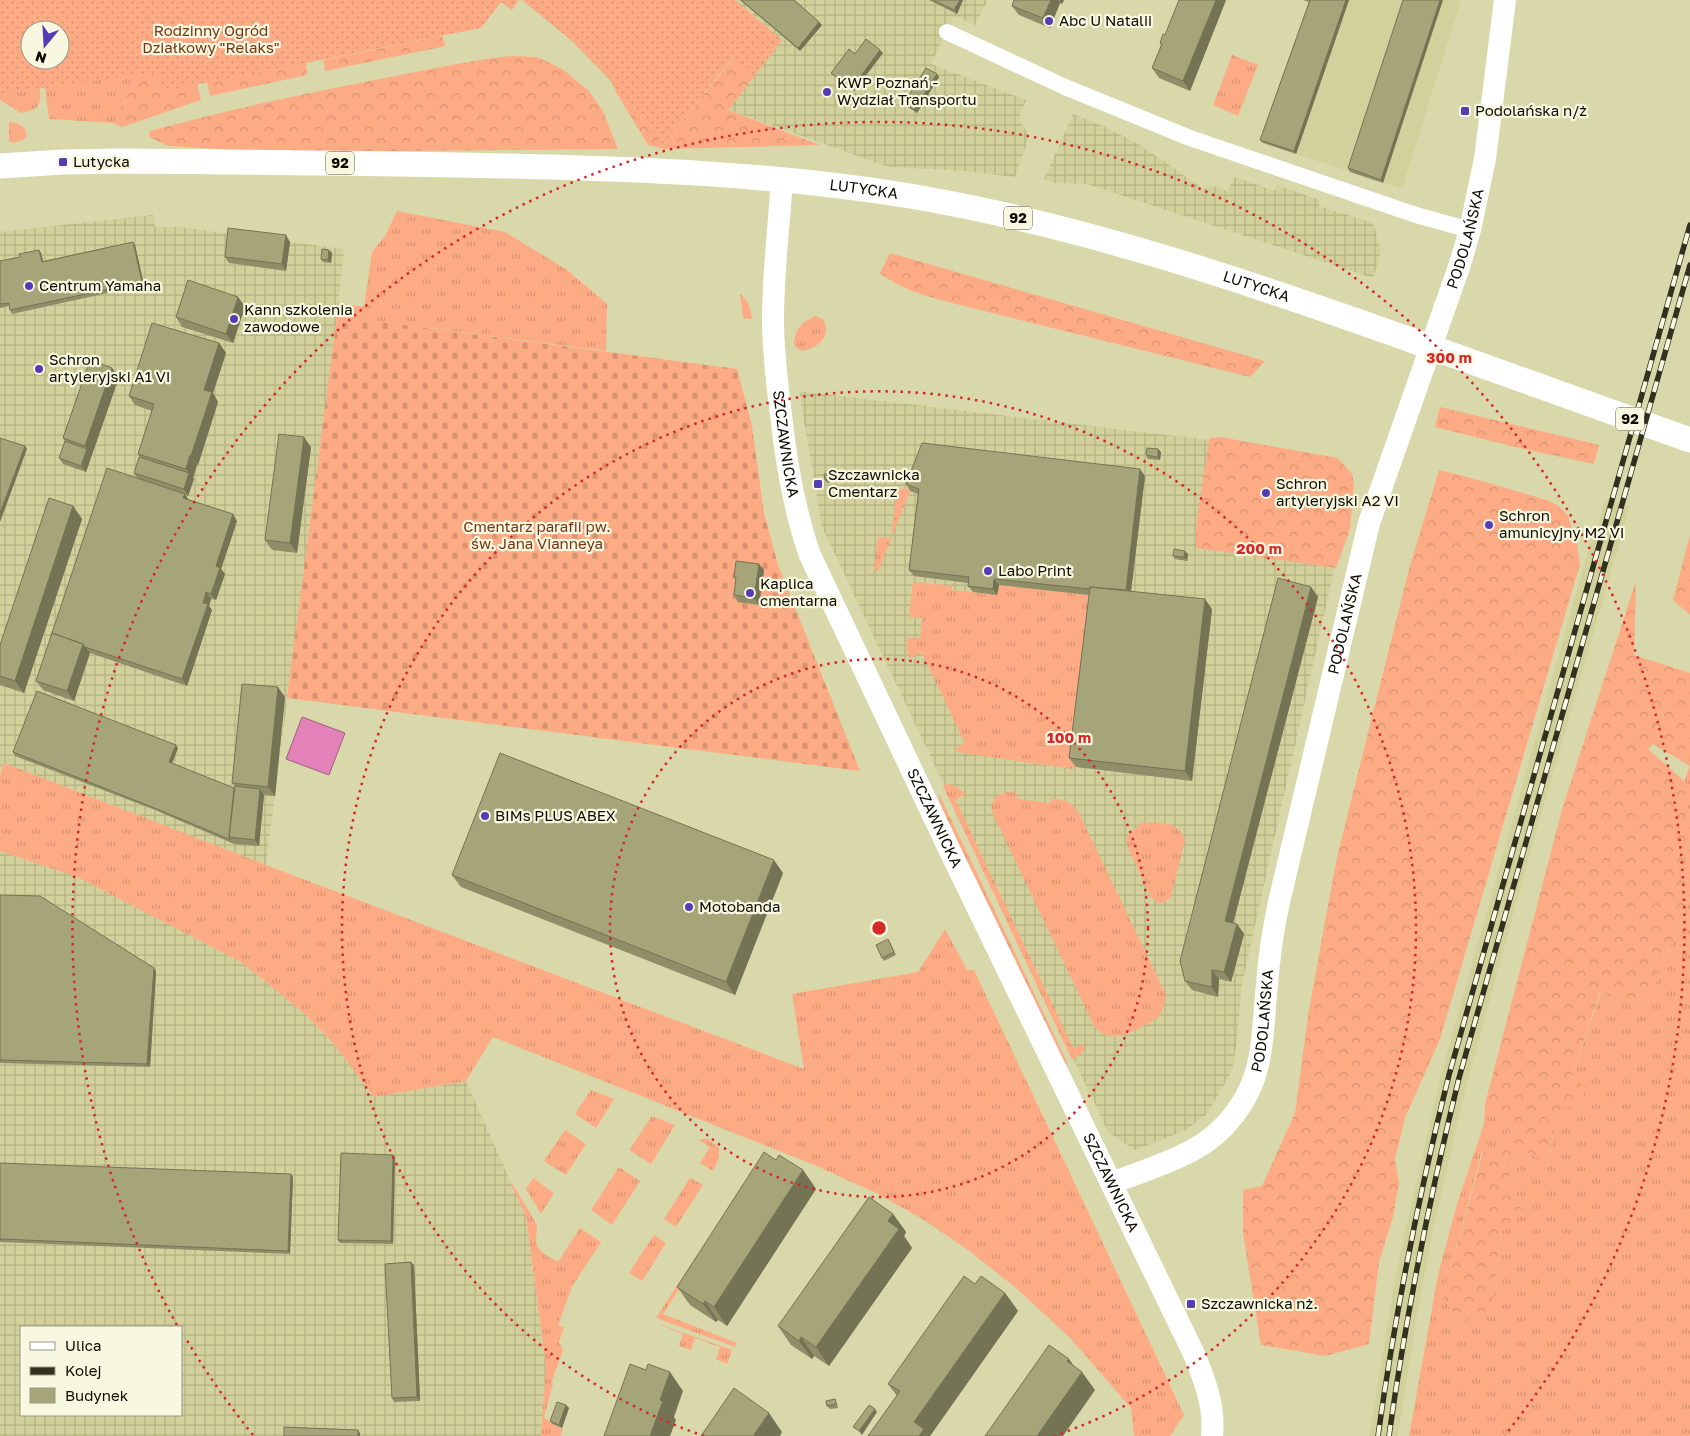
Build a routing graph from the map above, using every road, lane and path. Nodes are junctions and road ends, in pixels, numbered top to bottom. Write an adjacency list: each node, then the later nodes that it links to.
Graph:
1 (1505, 0): 5 (street, PODOLAŃSKA)
2 (947, 32): 5 (street)
3 (0, 166): 4 (main road, LUTYCKA / 92)
4 (782, 179): 6 (main road, LUTYCKA / 92); 7 (street, SZCZAWNICKA)
5 (1470, 230): 7 (street, PODOLAŃSKA)
6 (1690, 440)
7 (1112, 1184): 8 (street, SZCZAWNICKA)
8 (1212, 1432)

